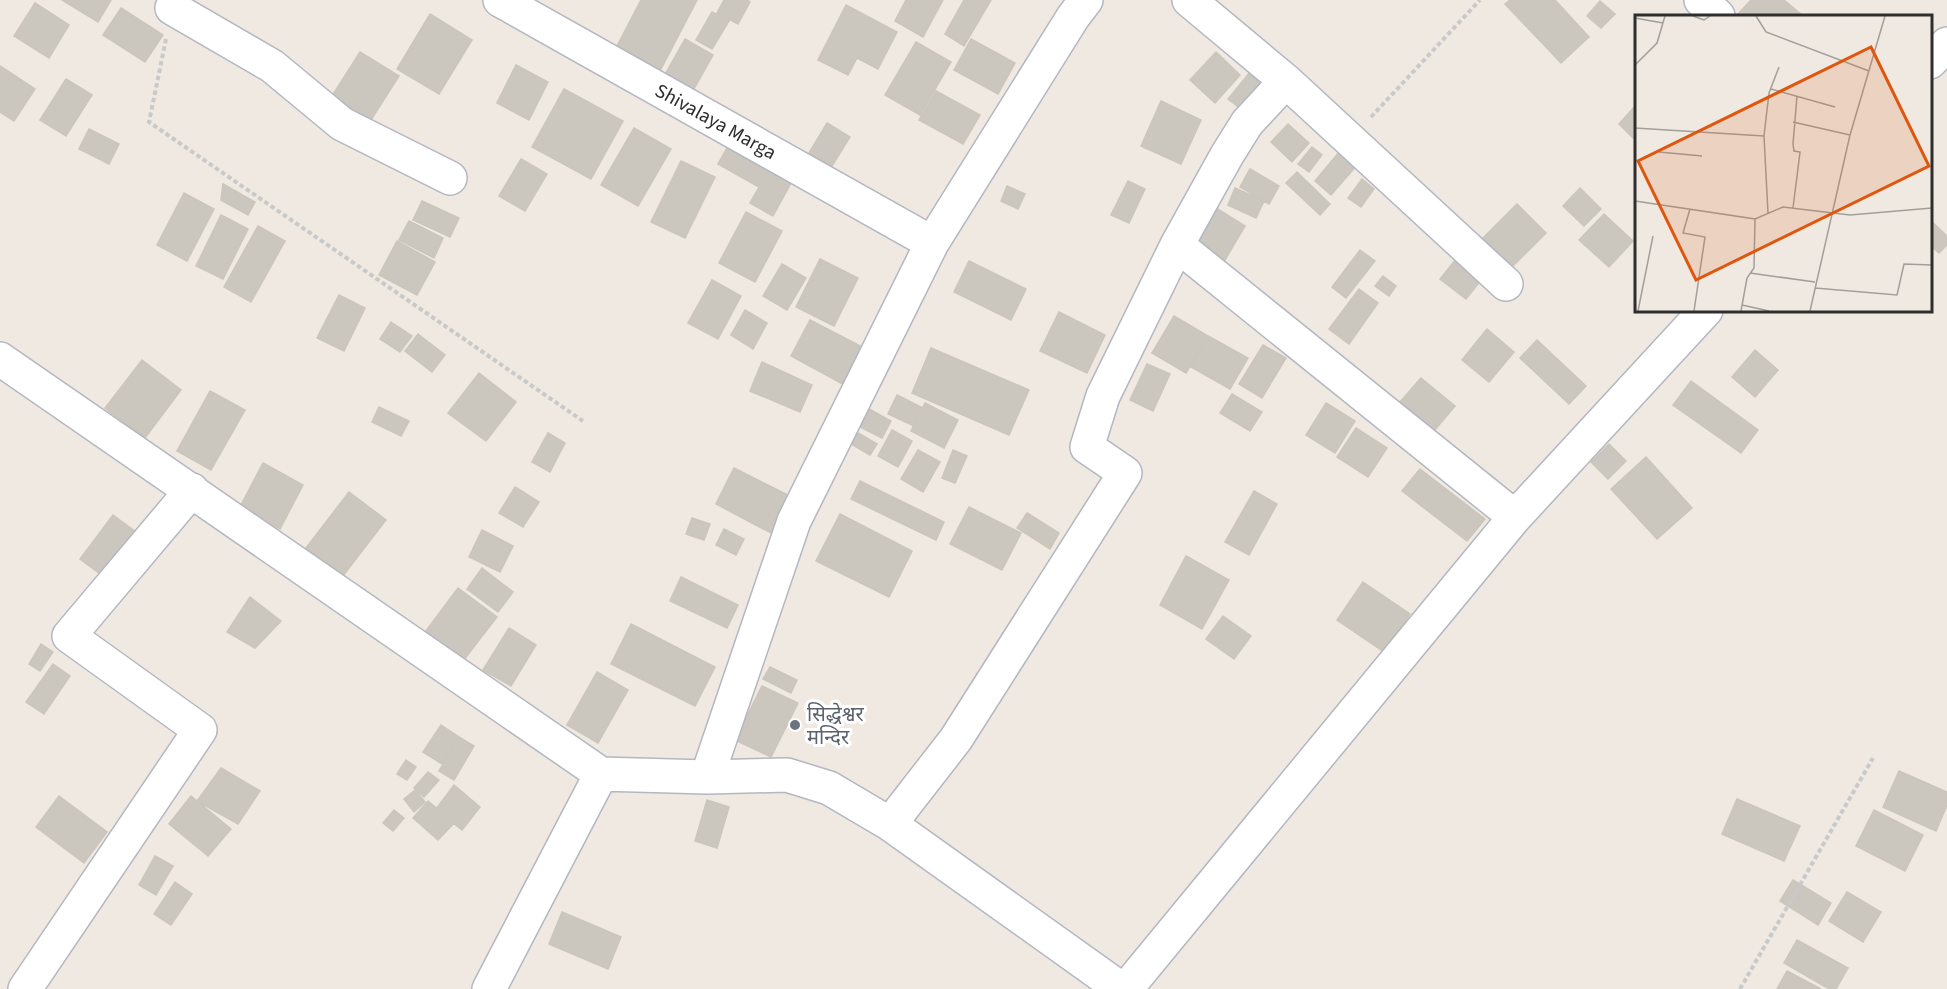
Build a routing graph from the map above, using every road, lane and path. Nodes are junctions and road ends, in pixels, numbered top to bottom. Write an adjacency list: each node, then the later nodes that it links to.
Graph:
1 (500, 0): 15 (street, Shivalaya Marga)
2 (1086, 0): 15 (street)
3 (1189, 0): 12 (street)
4 (1480, 0): 13 (path)
5 (1701, 0): 7 (street)
6 (172, 8): 14 (street); 20 (path)
7 (1717, 15)
8 (1947, 44): 9 (street)
9 (1932, 61)
10 (1932, 65): 11 (street)
11 (1947, 77)
12 (1286, 81): 13 (street); 16 (street)
13 (1350, 140): 17 (street)
14 (450, 178)
15 (932, 243): 25 (street)
16 (1177, 245): 22 (street); 26 (street)
17 (1506, 284)
18 (1704, 312): 22 (street)
19 (0, 359): 21 (street)
20 (583, 421)
21 (192, 490): 24 (street); 27 (street)
22 (1515, 517): 30 (street)
23 (1873, 758): 31 (path)
24 (601, 774): 25 (street); 28 (street)
25 (707, 777): 26 (street)
26 (890, 824): 29 (street)
27 (25, 989)
28 (489, 989)
29 (1121, 989)
30 (1126, 989)
31 (1740, 989)

